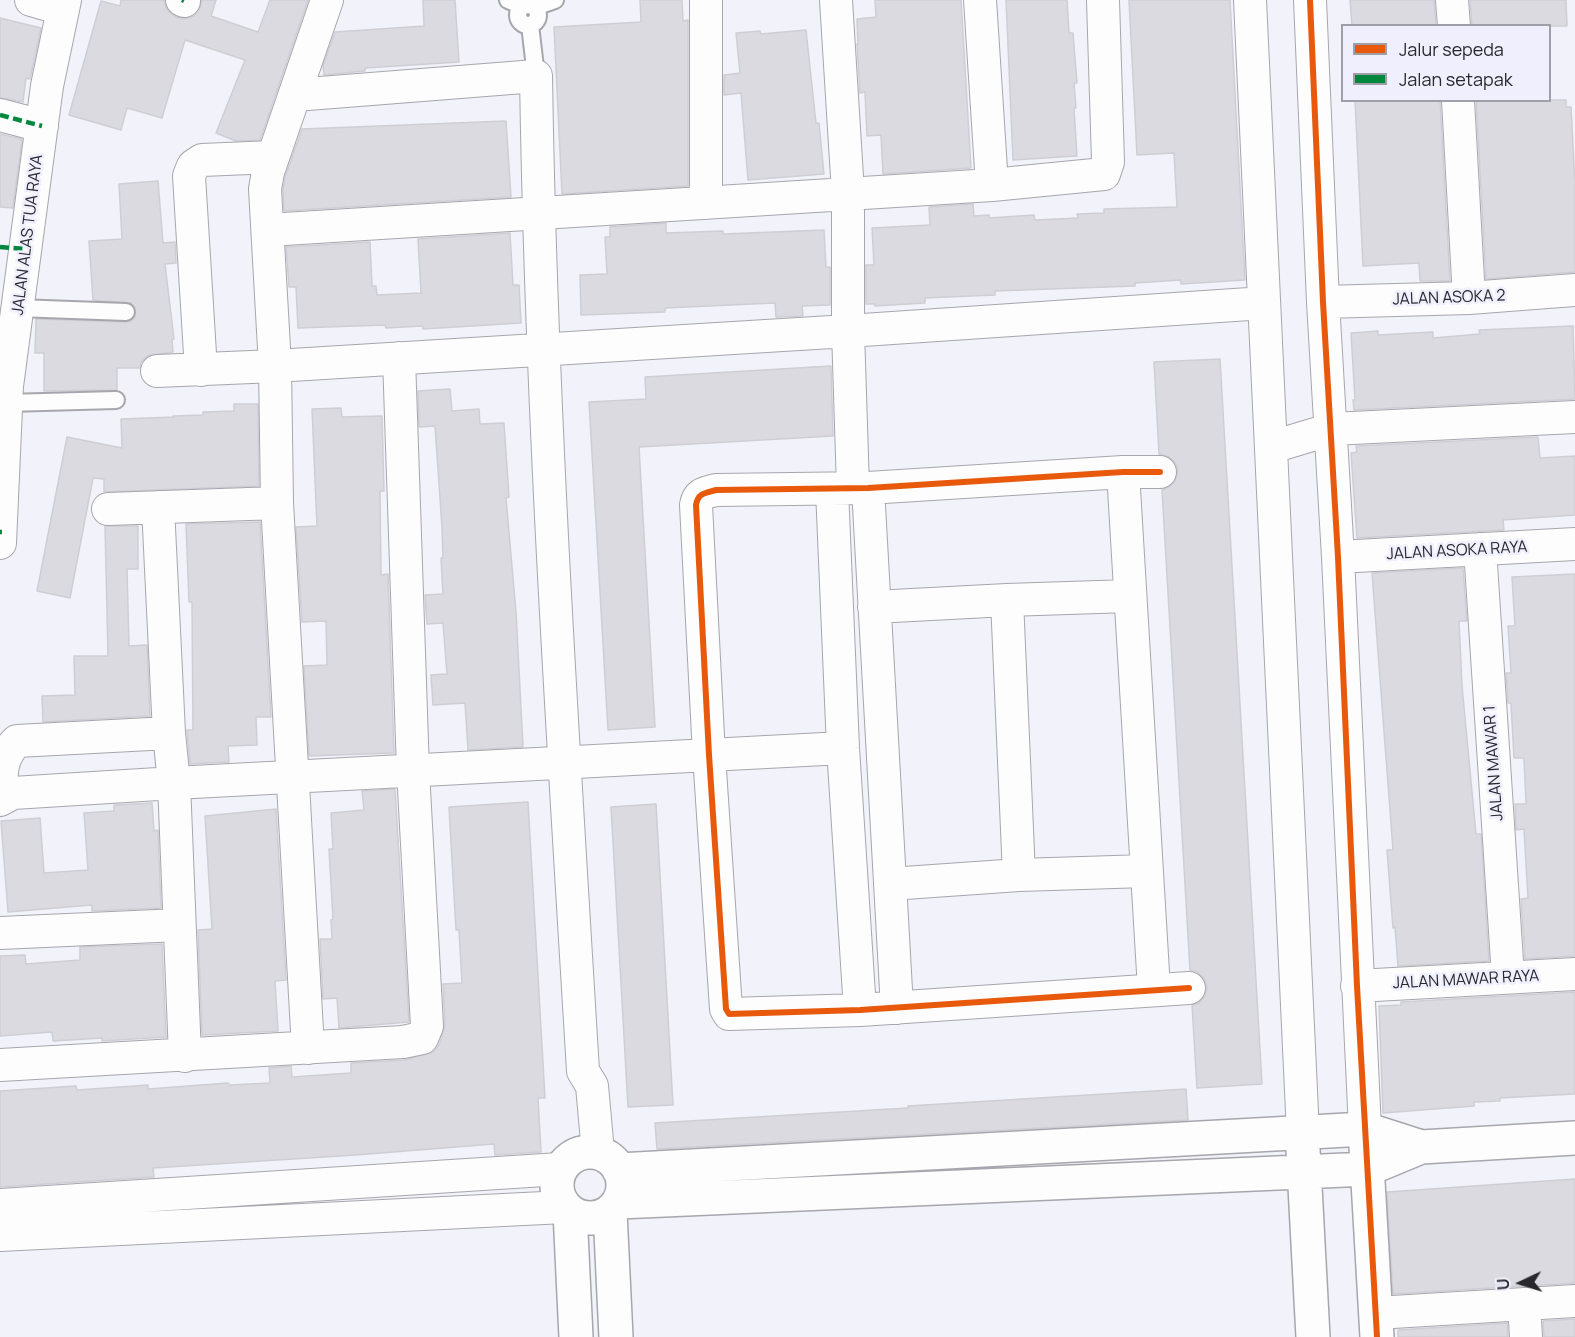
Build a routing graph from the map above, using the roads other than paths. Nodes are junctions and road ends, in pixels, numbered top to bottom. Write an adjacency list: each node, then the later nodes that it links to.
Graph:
1 (31, 0): 11 (street)
2 (327, 0): 15 (street)
3 (555, 0): 12 (lane)
4 (706, 0): 22 (street)
5 (836, 0): 21 (street)
6 (980, 0): 20 (street)
7 (1103, 0): 20 (street)
8 (1250, 0): 29 (street)
9 (1310, 0): 28 (street)
10 (1452, 0): 13 (street)
11 (64, 5): 18 (street, JALAN ALAS TUA RAYA)
12 (522, 5): 14 (lane)
13 (1454, 24)
14 (536, 76): 15 (street); 23 (street)
15 (295, 95): 19 (street)
16 (1458, 102): 27 (street)
17 (0, 115): 18 (street)
18 (42, 126): 25 (street, JALAN ALAS TUA RAYA)
19 (273, 157): 24 (street); 36 (street)
20 (992, 185): 21 (street)
21 (848, 193): 22 (street); 32 (street)
22 (706, 203): 23 (street)
23 (538, 214): 24 (street); 33 (street)
24 (268, 230): 35 (street)
25 (13, 248): 30 (street, JALAN ALAS TUA RAYA)
26 (1575, 290): 27 (street, JALAN ASOKA 2)
27 (1469, 298): 28 (street, JALAN ASOKA 2)
28 (1323, 302): 41 (street)
29 (1264, 303): 32 (street); 42 (street)
30 (18, 308): 31 (lane); 39 (street, JALAN ALAS TUA RAYA)
31 (126, 312)
32 (848, 331): 33 (street); 45 (street)
33 (543, 350): 34 (street); 59 (street)
34 (399, 358): 35 (street); 60 (street)
35 (275, 366): 36 (street); 46 (street)
36 (201, 370): 37 (street)
37 (157, 371)
38 (116, 400): 39 (lane)
39 (7, 403): 49 (street, JALAN ALAS TUA RAYA)
40 (1575, 417): 41 (street)
41 (1332, 429): 42 (street); 52 (street)
42 (1272, 447): 80 (street)
43 (1123, 472): 44 (street); 45 (street); 53 (street)
44 (1160, 472)
45 (851, 489): 55 (street); 57 (street); 58 (street)
46 (277, 503): 47 (street); 61 (street)
47 (158, 507): 48 (street); 56 (street)
48 (108, 509)
49 (1, 535)
50 (1575, 544): 51 (street, JALAN ASOKA RAYA)
51 (1480, 549): 52 (street, JALAN ASOKA RAYA); 70 (street, JALAN MAWAR 1)
52 (1338, 557): 71 (street)
53 (1129, 596): 54 (street); 64 (street)
54 (1007, 600): 55 (street); 65 (street)
55 (874, 607): 66 (street)
56 (170, 733): 62 (street); 63 (street)
57 (843, 748): 58 (street); 75 (street)
58 (709, 755): 59 (street); 75 (street)
59 (564, 763): 60 (street); 83 (street)
60 (413, 771): 61 (street); 76 (street)
61 (292, 777): 62 (street); 76 (street)
62 (174, 783): 63 (street); 67 (street)
63 (0, 800)
64 (1146, 871): 65 (street); 73 (street)
65 (1019, 875): 66 (street)
66 (890, 884): 74 (street)
67 (179, 925): 68 (street); 77 (street)
68 (0, 933)
69 (1575, 974): 70 (street, JALAN MAWAR RAYA)
70 (1508, 977): 71 (street, JALAN MAWAR RAYA)
71 (1357, 986): 79 (street)
72 (1189, 988): 73 (street)
73 (1154, 989): 74 (street)
74 (897, 1008): 75 (street)
75 (860, 1010)
76 (308, 1048): 77 (street)
77 (185, 1056): 78 (street)
78 (0, 1065)
79 (1365, 1129): 80 (street); 82 (street); 84 (street)
80 (1303, 1133): 83 (street); 85 (street)
81 (1575, 1138): 82 (street)
82 (1421, 1147): 84 (street)
83 (589, 1161): 86 (street); 87 (street); 88 (street)
84 (1368, 1168): 85 (street); 92 (street)
85 (1304, 1171): 87 (street); 95 (street)
86 (0, 1205)
87 (614, 1207): 88 (street); 94 (street)
88 (567, 1209): 89 (street); 93 (street)
89 (0, 1235)
90 (1575, 1301): 91 (street)
91 (1524, 1304): 92 (street); 96 (street)
92 (1376, 1325)
93 (576, 1337)
94 (616, 1337)
95 (1313, 1337)
96 (1526, 1337)

